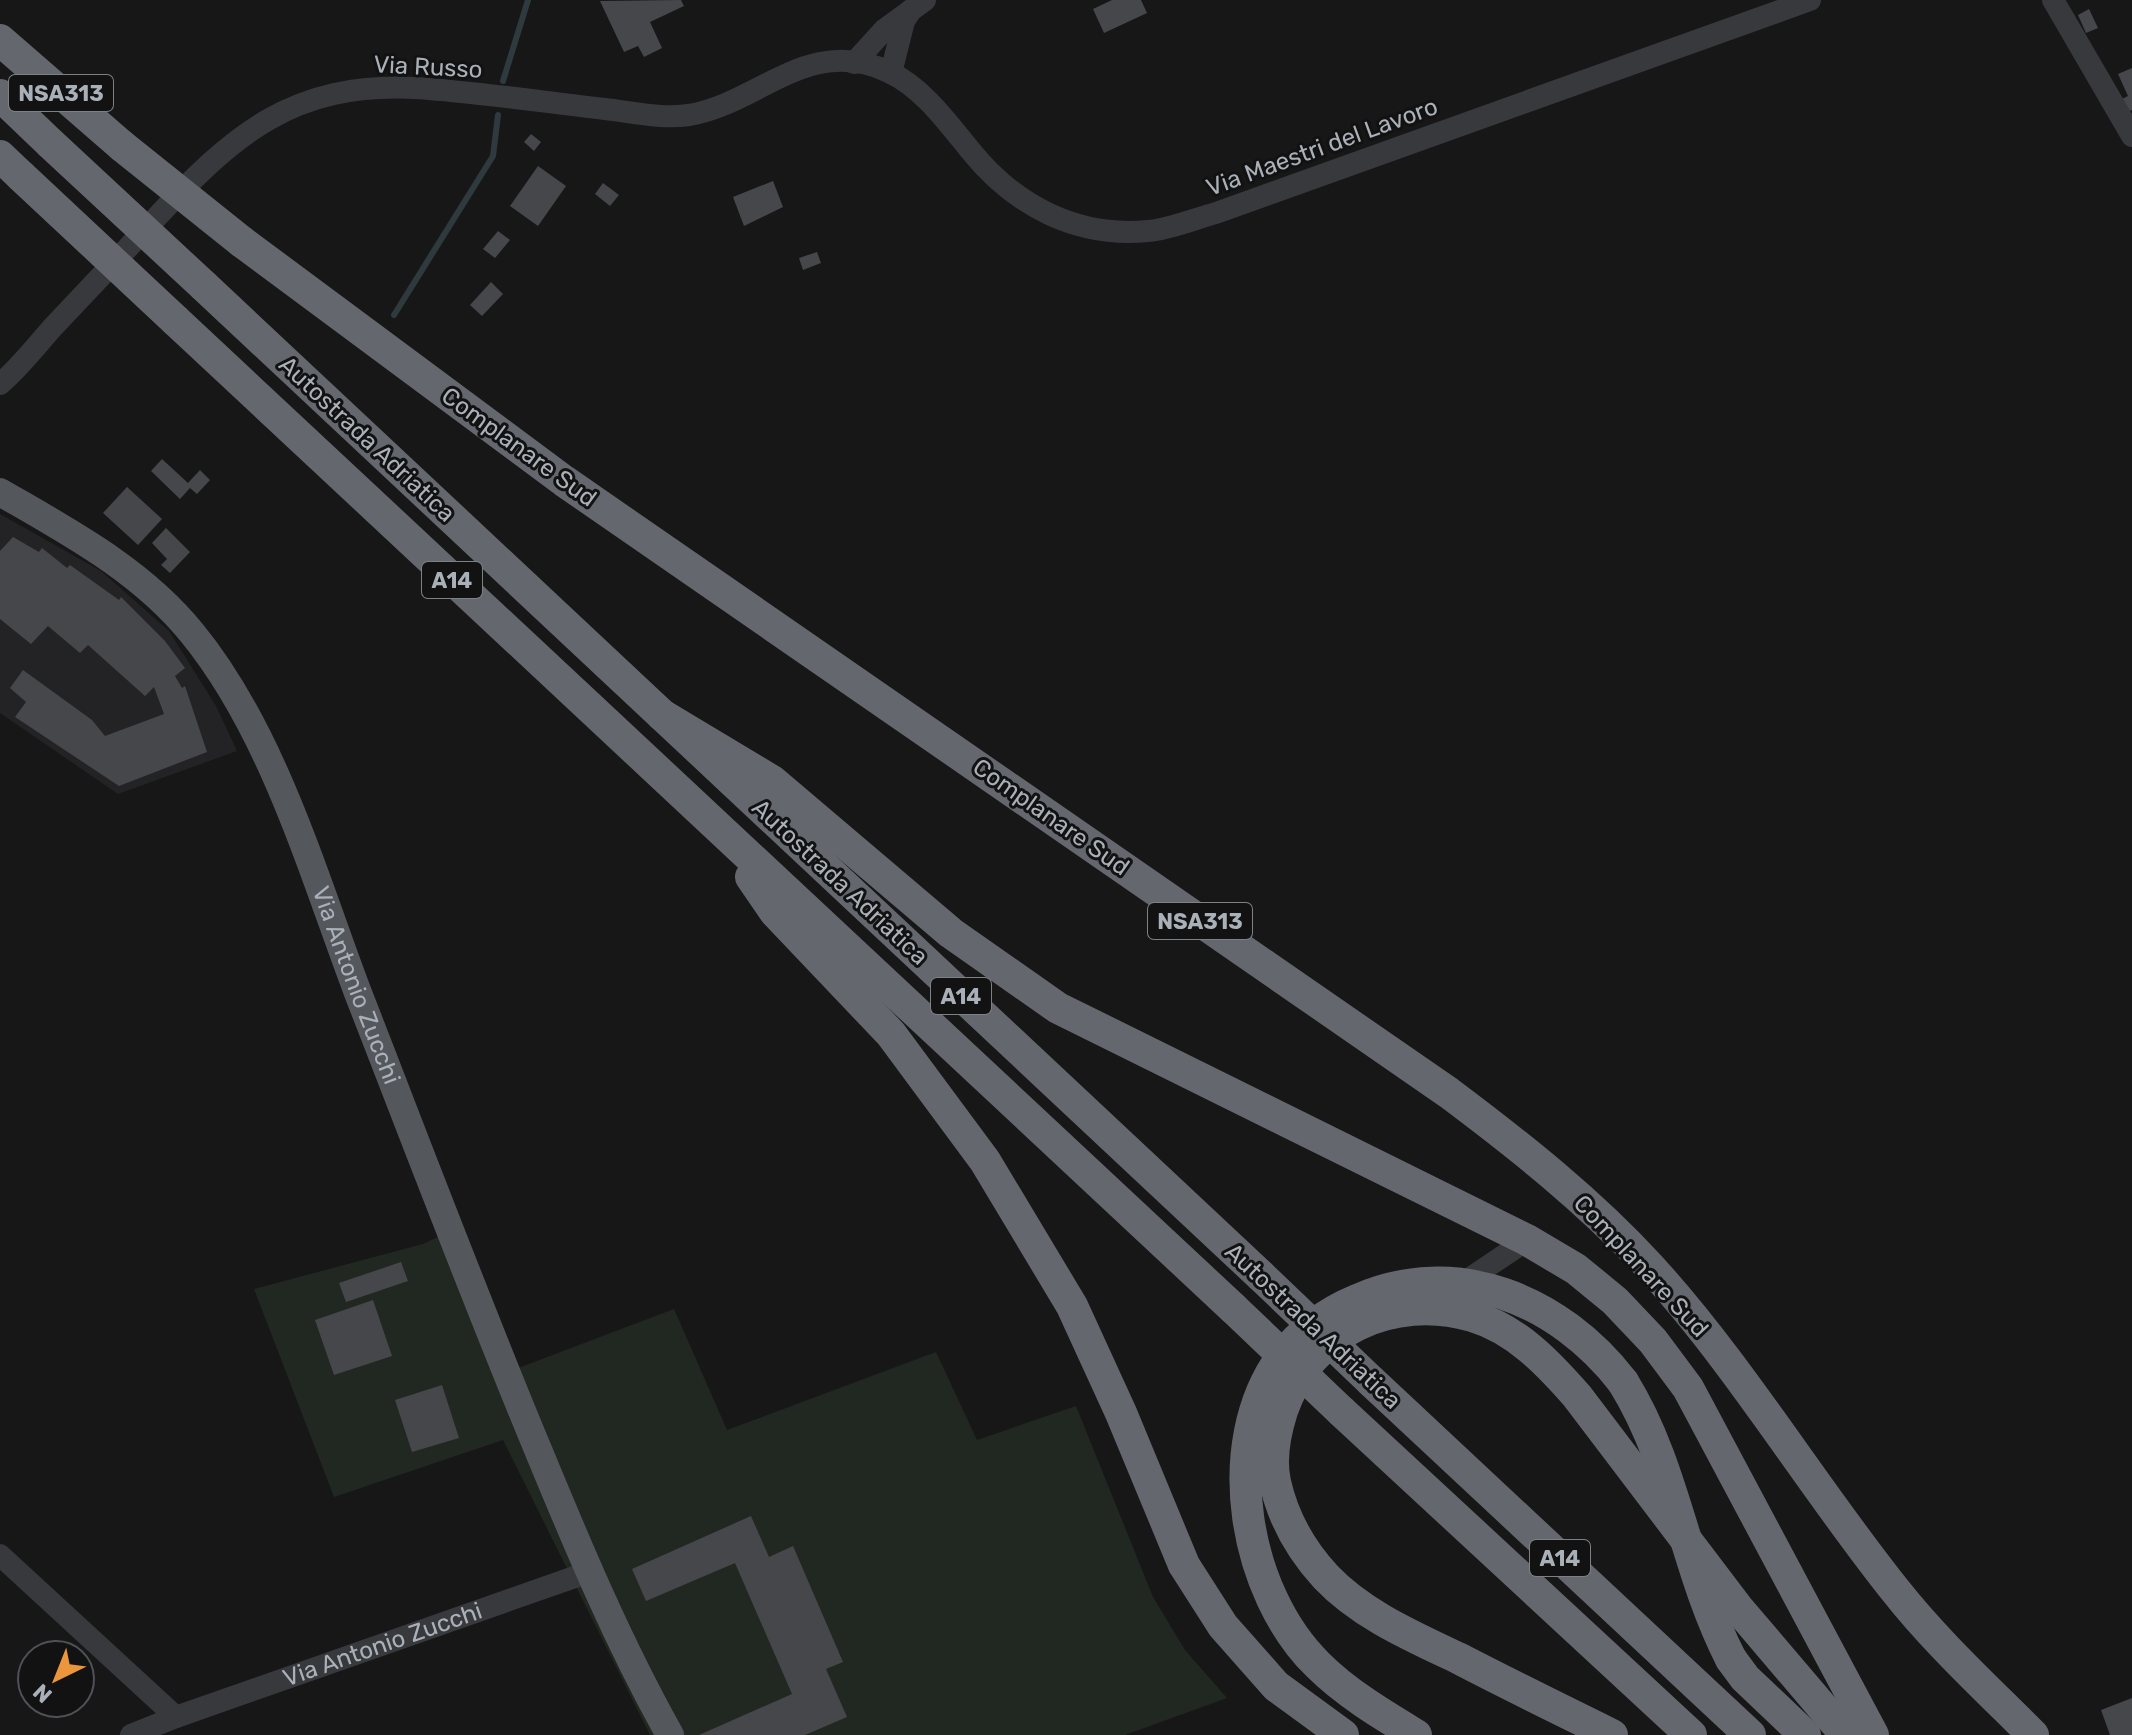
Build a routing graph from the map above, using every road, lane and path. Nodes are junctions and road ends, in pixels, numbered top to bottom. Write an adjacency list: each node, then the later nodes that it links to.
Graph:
1 (1810, 0): 6 (street, Via Maestri del Lavoro)
2 (2053, 0): 8 (street)
3 (919, 4): 5 (street); 6 (street)
4 (0, 40): 29 (highway, Complanare Sud / NSA313, bridge)
5 (854, 63): 6 (street, Via Russo); 10 (street, Via Russo)
6 (891, 73)
7 (0, 95): 12 (highway, Autostrada Adriatica / A14, bridge)
8 (2132, 136)
9 (11, 166): 13 (highway, Autostrada Adriatica / A14, bridge)
10 (2, 385)
11 (0, 492): 17 (main road, Via Antonio Zucchi)
12 (662, 715): 14 (highway); 25 (highway, Autostrada Adriatica / A14, bridge)
13 (730, 839): 21 (highway); 24 (highway, Autostrada Adriatica / A14, bridge)
14 (1527, 1240): 15 (street); 28 (highway)
15 (1463, 1283): 22 (highway); 26 (highway, bridge)
16 (0, 1555): 18 (street)
17 (589, 1572): 18 (street, Via Antonio Zucchi); 20 (main road, Via Antonio Zucchi)
18 (176, 1717): 19 (street, Via Antonio Zucchi)
19 (131, 1735)
20 (670, 1735)
21 (1343, 1735)
22 (1416, 1735)
23 (1612, 1735): 27 (highway)
24 (1691, 1735)
25 (1750, 1735)
26 (1805, 1735)
27 (1846, 1735)
28 (1873, 1735)
29 (2033, 1735)

